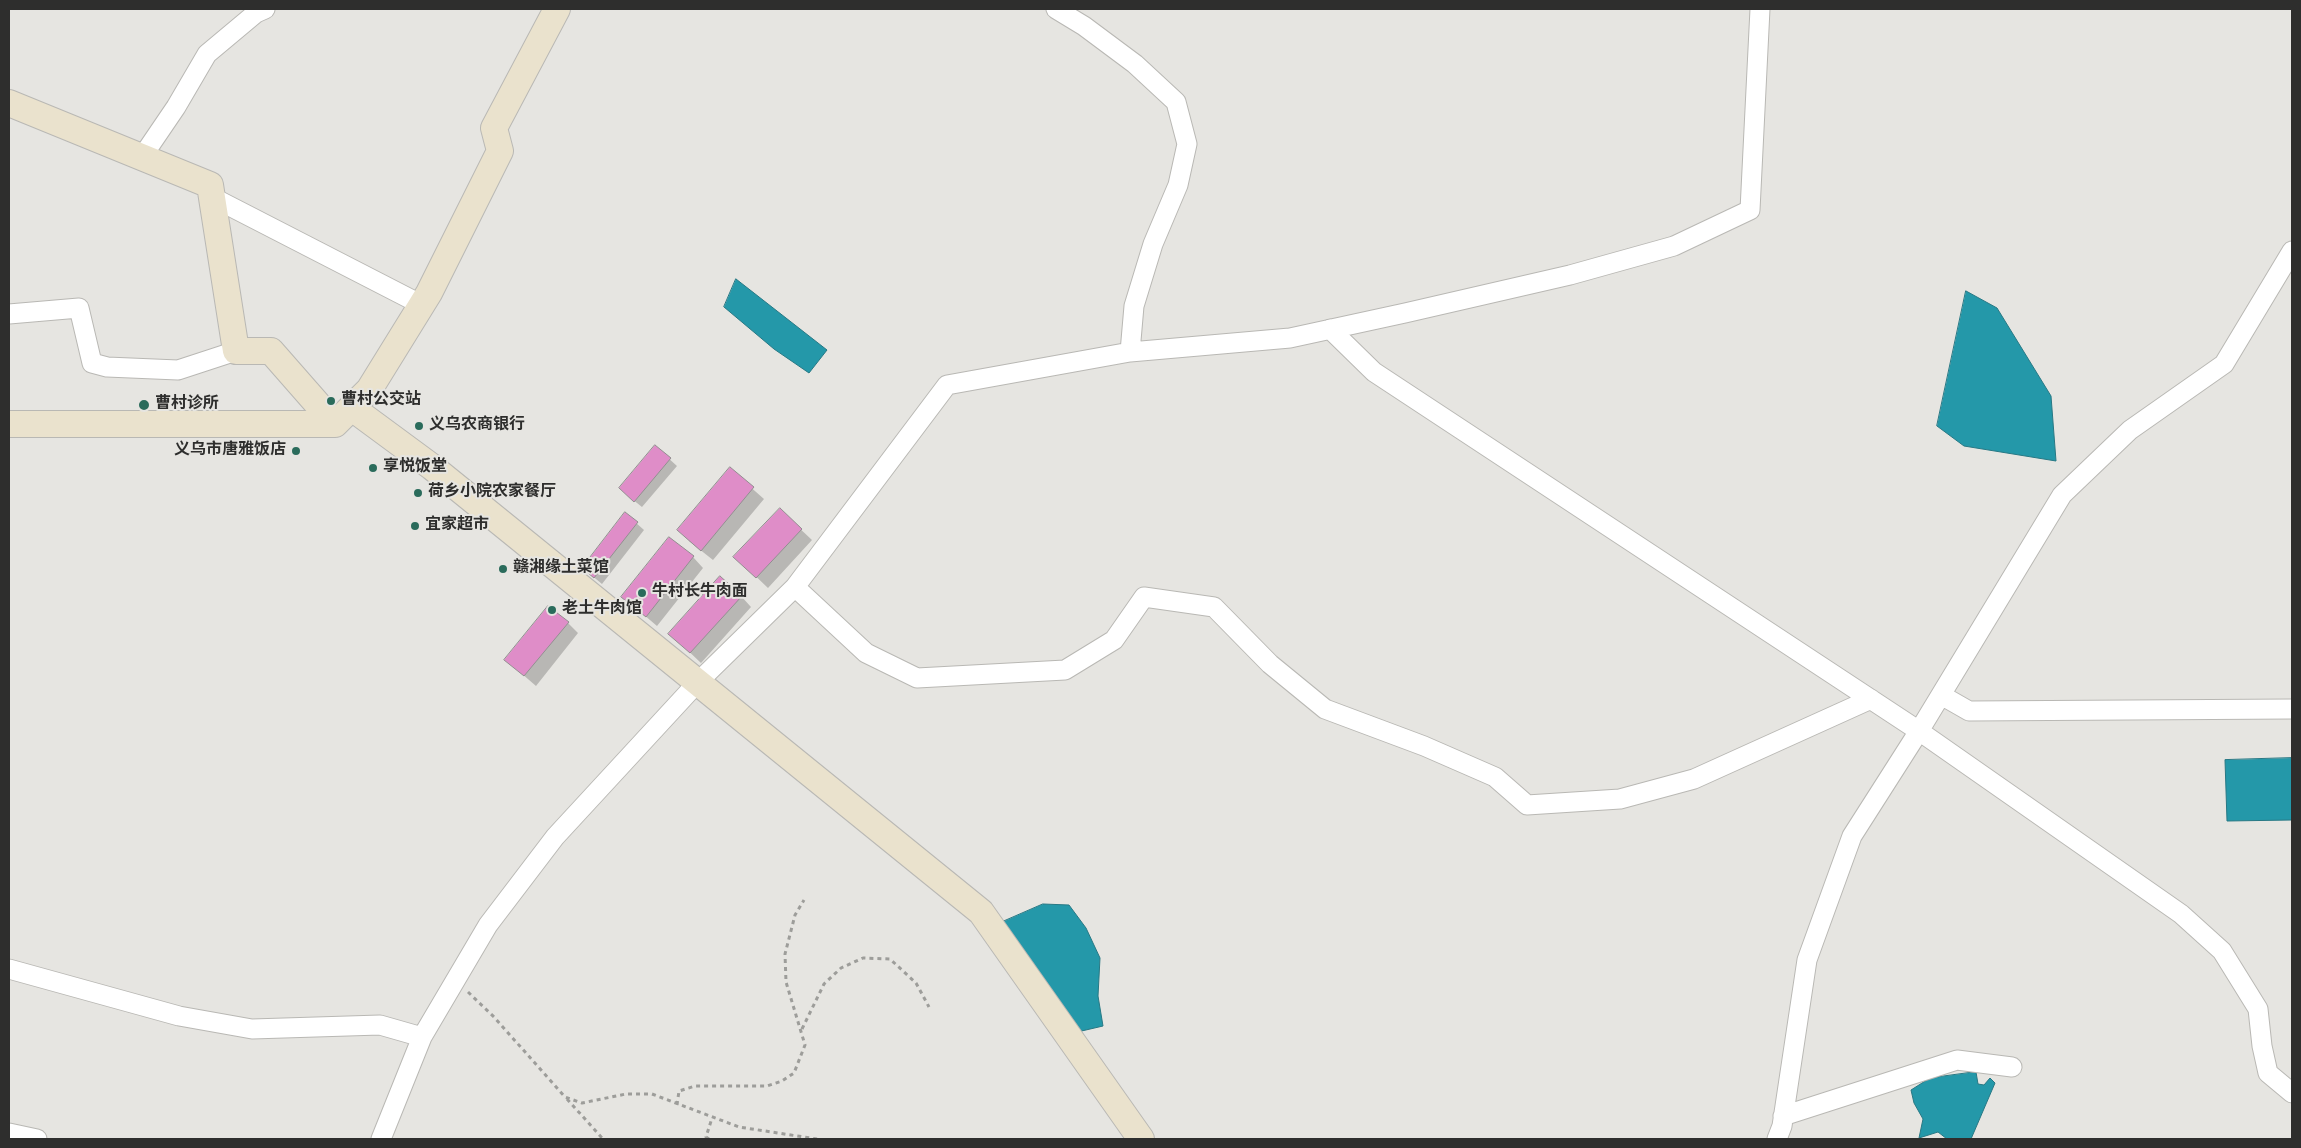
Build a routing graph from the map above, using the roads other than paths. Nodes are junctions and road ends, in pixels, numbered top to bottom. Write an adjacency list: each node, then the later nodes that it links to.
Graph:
1 (265, 9): 6 (street)
2 (557, 9): 9 (street)
3 (1056, 9): 13 (street)
4 (1760, 9): 11 (street)
5 (9, 103): 6 (street)
6 (142, 157): 7 (street)
7 (212, 197): 9 (street); 12 (street)
8 (2292, 251): 18 (street)
9 (422, 305): 14 (street)
10 (9, 314): 12 (street)
11 (1330, 329): 13 (street); 19 (street)
12 (236, 351): 14 (street)
13 (1130, 352): 16 (street)
14 (343, 416): 15 (street); 17 (street)
15 (9, 424)
16 (795, 587): 17 (street); 19 (street)
17 (698, 682): 23 (street); 30 (street)
18 (1940, 695): 20 (street); 21 (street)
19 (1871, 699): 21 (street)
20 (2292, 709)
21 (1920, 731): 25 (street); 26 (street)
22 (9, 969): 23 (street)
23 (422, 1037): 29 (street)
24 (2012, 1067): 26 (street)
25 (2292, 1093)
26 (1783, 1116): 31 (street)
27 (9, 1134): 28 (street)
28 (37, 1139)
29 (380, 1139)
30 (1140, 1139)
31 (1777, 1139)

